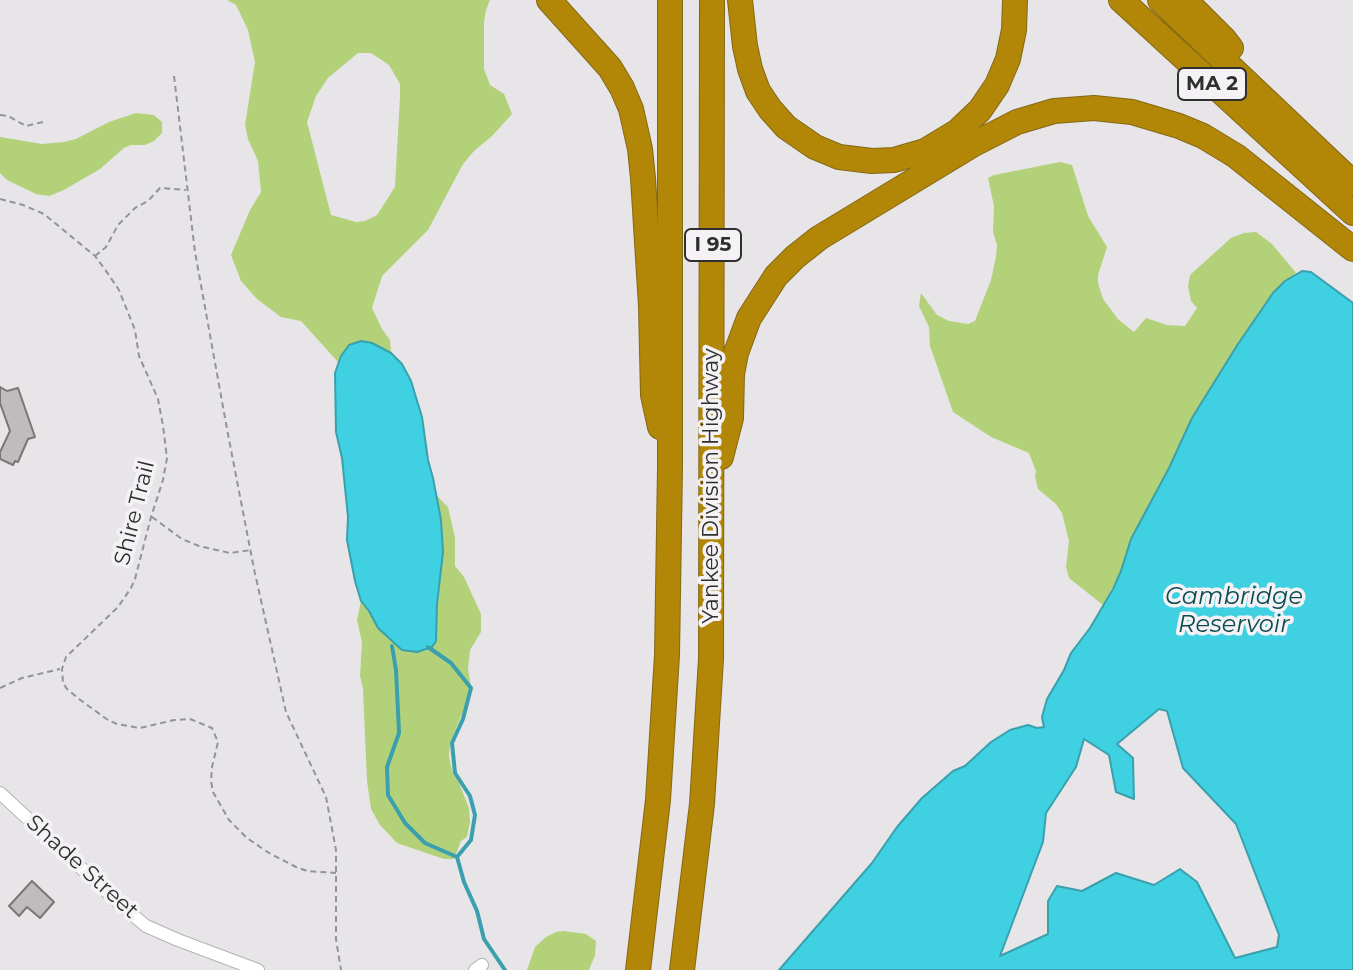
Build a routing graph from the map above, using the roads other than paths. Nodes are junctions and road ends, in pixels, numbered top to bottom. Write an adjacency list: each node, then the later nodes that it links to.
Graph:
1 (549, 0): 13 (highway)
2 (670, 0): 13 (highway, Yankee Division Highway / I 95)
3 (712, 0): 14 (highway, Yankee Division Highway / I 95)
4 (740, 0): 5 (highway)
5 (1015, 0)
6 (1121, 0): 11 (highway, MA 2)
7 (1160, 0): 9 (highway, MA 2)
8 (1185, 0): 9 (highway)
9 (1277, 112): 10 (highway, MA 2)
10 (1353, 183)
11 (1353, 213)
12 (1353, 249): 14 (highway)
13 (670, 467): 17 (highway, Yankee Division Highway / I 95)
14 (713, 490): 18 (highway, Yankee Division Highway / I 95)
15 (0, 793): 16 (street, Shade Street)
16 (258, 970)
17 (638, 970)
18 (682, 970)

